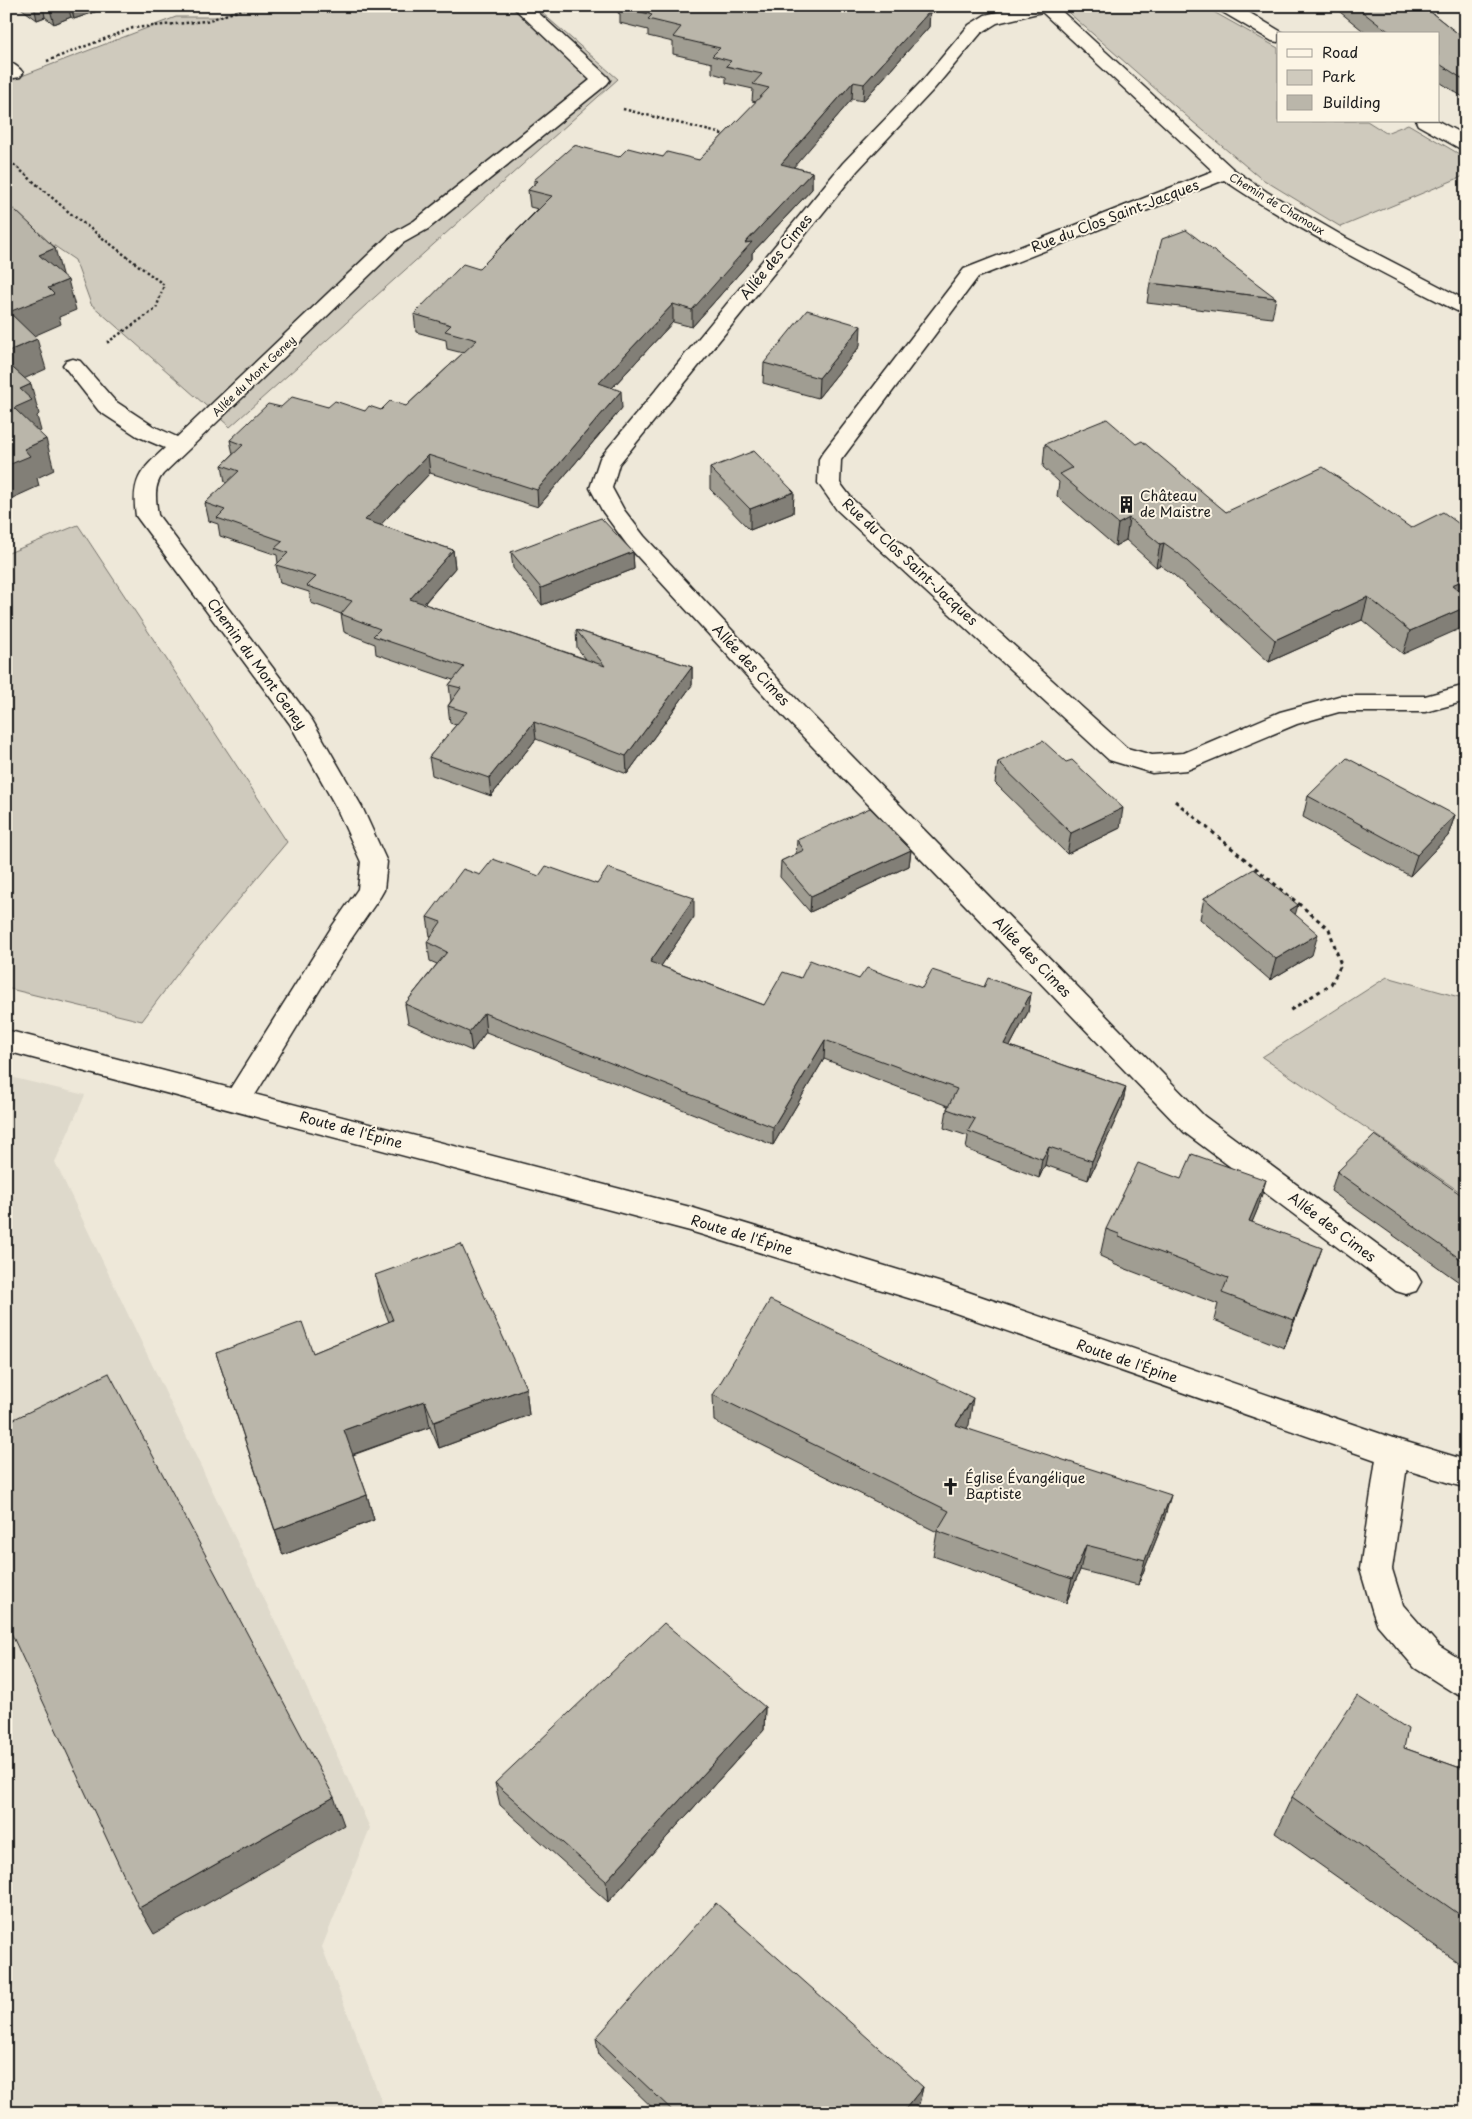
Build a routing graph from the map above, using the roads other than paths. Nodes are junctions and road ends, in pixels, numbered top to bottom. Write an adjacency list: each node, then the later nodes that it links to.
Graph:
1 (521, 6): 10 (street, Allée du Mont Geney)
2 (1046, 6): 7 (street, Chemin de Chamoux); 14 (street, Allée des Cimes)
3 (1225, 6): 4 (street)
4 (1277, 36)
5 (1427, 122): 6 (street)
6 (1466, 144)
7 (1226, 173): 8 (street, Chemin de Chamoux); 11 (street, Rue du Clos Saint-Jacques)
8 (1466, 308)
9 (73, 365): 10 (street)
10 (180, 446): 13 (street, Chemin du Mont Geney)
11 (1466, 693)
12 (6, 1040): 13 (street, Route de l'Épine)
13 (237, 1100): 15 (street, Route de l'Épine)
14 (1406, 1282)
15 (1393, 1452): 16 (street, Route de l'Épine); 17 (street)
16 (1466, 1474)
17 (1466, 1682)

